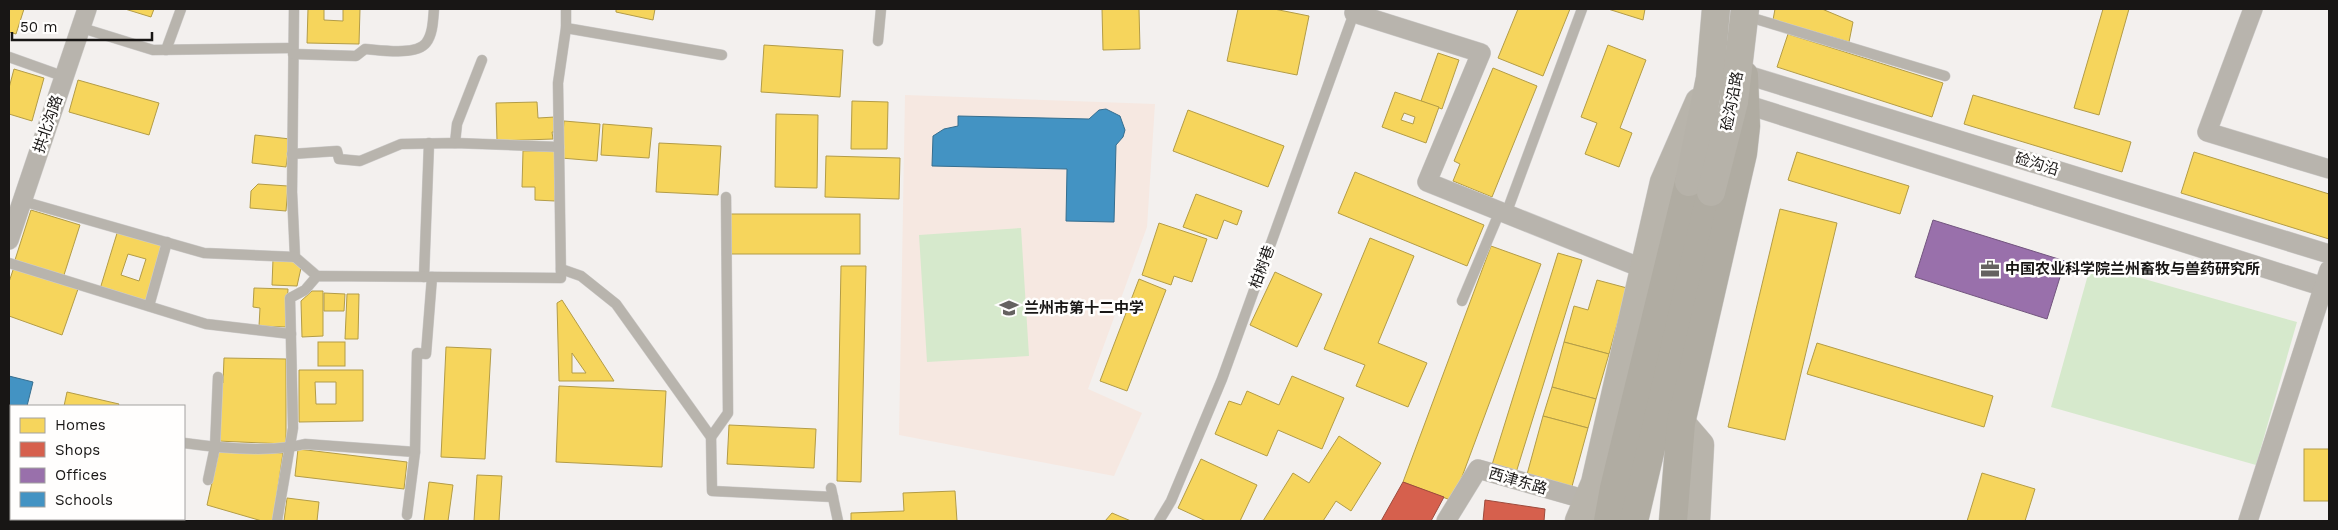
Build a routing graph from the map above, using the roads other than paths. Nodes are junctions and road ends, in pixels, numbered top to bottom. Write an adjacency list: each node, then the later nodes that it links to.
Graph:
1 (87, 9): 12 (street, 拱北沟路)
2 (181, 9): 15 (lane)
3 (294, 9): 16 (lane)
4 (434, 9): 16 (lane)
5 (566, 9): 13 (lane)
6 (881, 9): 14 (lane)
7 (1582, 9): 33 (lane)
8 (1716, 9): 23 (highway, 硷沟沿路)
9 (2253, 9): 29 (street)
10 (1354, 11): 33 (street); 59 (lane, 柏树巷)
11 (1744, 21): 20 (main road); 21 (lane); 30 (highway, 硷沟沿路)
12 (82, 28): 15 (lane); 22 (street, 拱北沟路)
13 (566, 28): 17 (lane); 27 (lane)
14 (878, 41)
15 (166, 50): 16 (lane)
16 (293, 51): 28 (lane)
17 (722, 55)
18 (9, 57): 22 (lane)
19 (482, 60): 26 (lane)
20 (1744, 74): 24 (main road); 36 (street, 硷沟沿)
21 (1945, 76)
22 (65, 77): 32 (street, 拱北沟路)
23 (1710, 78): 30 (highway, 硷沟沿路); 40 (street)
24 (1745, 104): 43 (street, 硷沟沿); 48 (main road)
25 (429, 143): 26 (lane); 28 (lane); 42 (lane)
26 (455, 143): 27 (lane)
27 (559, 146): 39 (lane)
28 (292, 154): 37 (lane)
29 (2329, 169)
30 (1700, 187): 61 (main road); 62 (main road)
31 (726, 197): 49 (lane)
32 (22, 201): 34 (street, 拱北沟路); 35 (lane)
33 (1503, 212): 40 (street); 44 (lane)
34 (10, 233)
35 (167, 242): 37 (lane); 45 (lane)
36 (2329, 254)
37 (295, 257): 41 (lane)
38 (9, 264): 45 (lane)
39 (560, 269): 42 (lane); 49 (lane)
40 (1644, 269): 55 (street)
41 (317, 276): 42 (lane); 46 (lane)
42 (428, 277): 53 (lane)
43 (2327, 279): 65 (street)
44 (1462, 301)
45 (149, 306): 46 (lane)
46 (291, 334): 52 (lane)
47 (218, 377): 51 (lane)
48 (1681, 423): 63 (main road); 64 (street)
49 (711, 437): 58 (lane)
50 (185, 443): 51 (lane)
51 (215, 447): 52 (lane); 54 (lane)
52 (289, 448): 53 (lane); 57 (lane)
53 (415, 452): 56 (lane)
54 (208, 480)
55 (1583, 511): 60 (street, 西津东路)
56 (407, 515)
57 (277, 521)
58 (838, 521)
59 (1160, 521)
60 (1446, 521)
61 (1608, 521)
62 (1634, 521)
63 (1673, 521)
64 (1696, 521)
65 (2248, 521)

